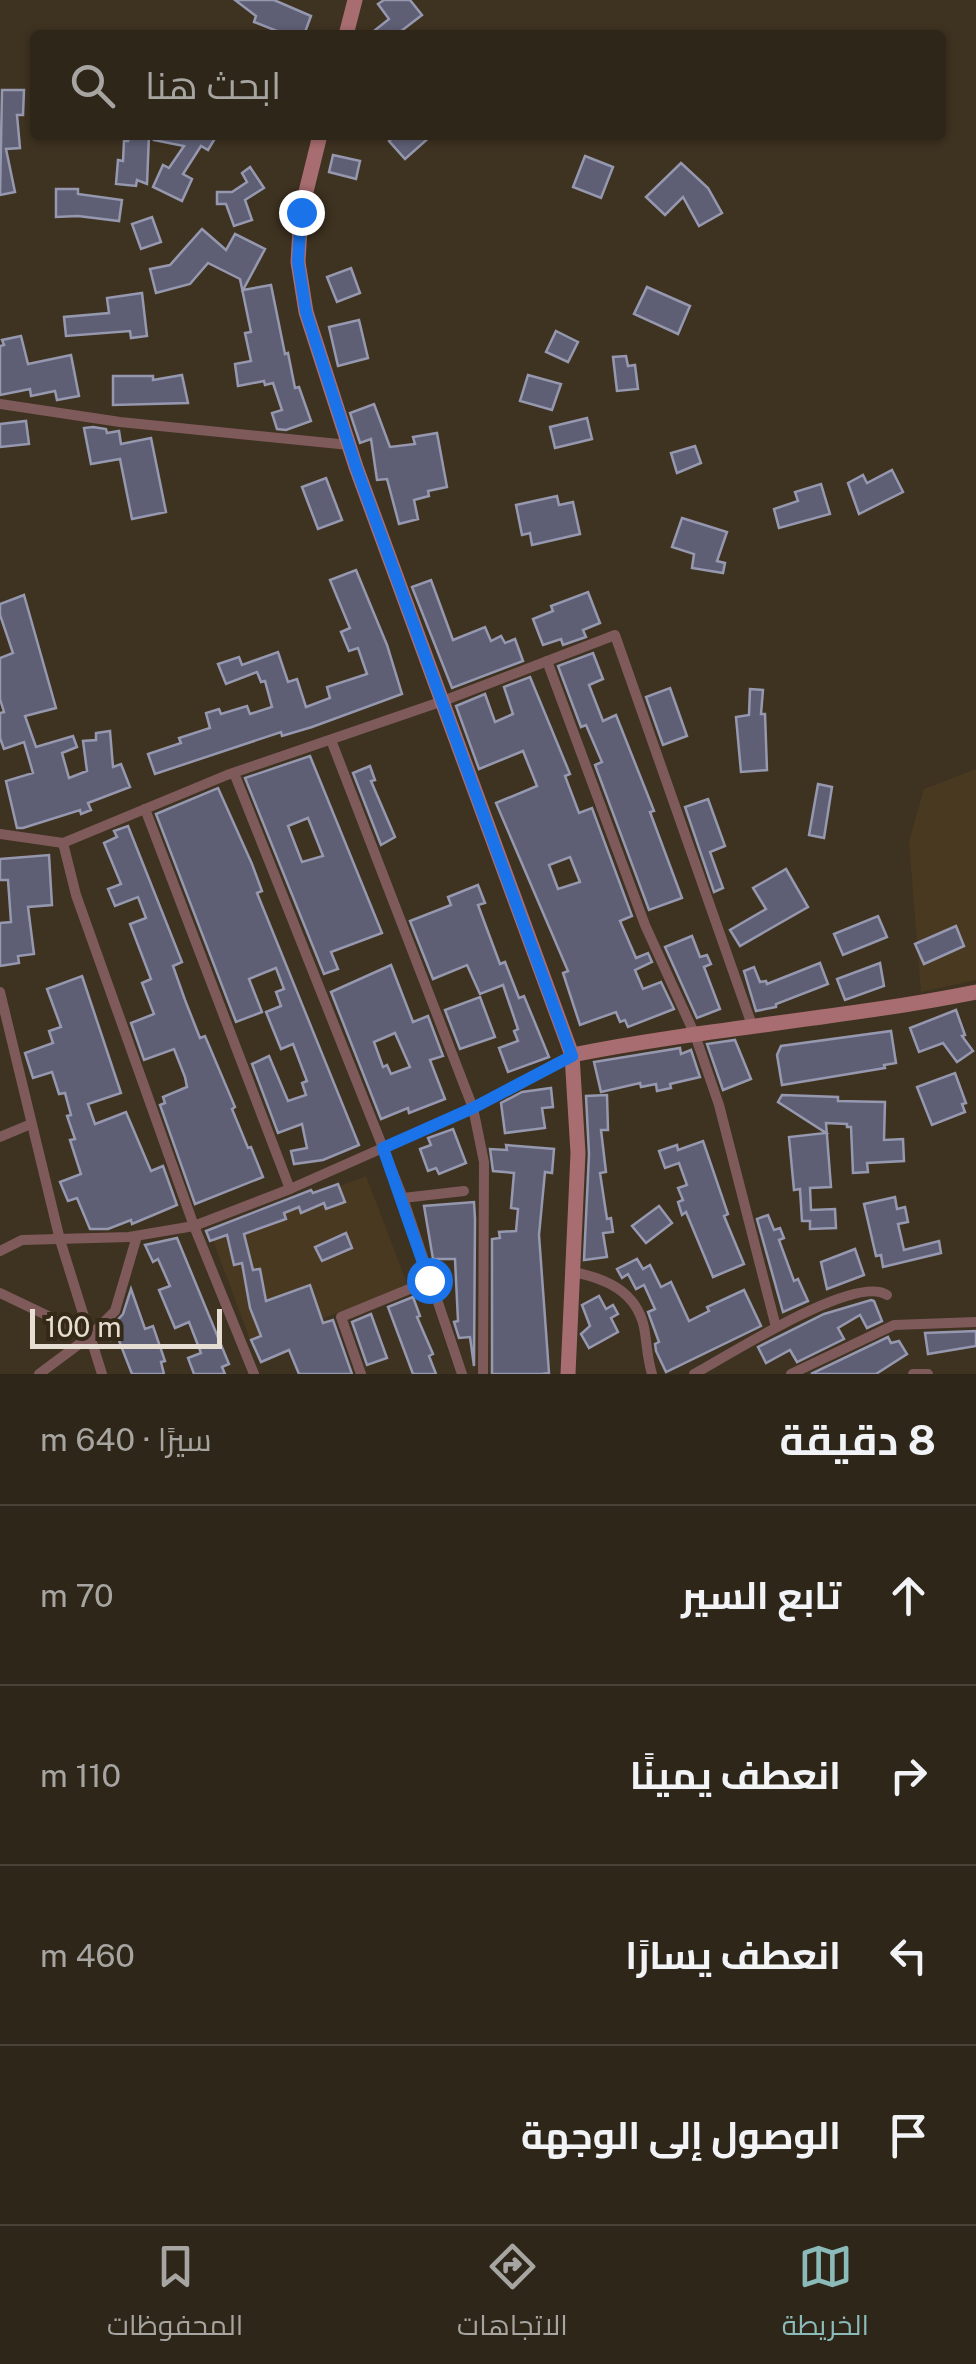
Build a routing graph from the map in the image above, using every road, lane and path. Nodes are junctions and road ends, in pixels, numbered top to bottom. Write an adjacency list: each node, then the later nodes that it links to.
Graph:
1 (355, 0): 2 (main road)
2 (347, 30)
3 (319, 140): 5 (main road)
4 (0, 404): 5 (street)
5 (349, 446): 7 (main road)
6 (547, 661): 7 (street); 15 (street); 16 (street)
7 (443, 702): 8 (street); 17 (main road)
8 (331, 740): 9 (street); 18 (street)
9 (234, 772): 10 (street); 21 (street)
10 (145, 809): 12 (street); 22 (street)
11 (0, 834): 12 (street)
12 (63, 843): 25 (street)
13 (976, 992): 15 (main road)
14 (0, 994): 19 (street)
15 (754, 1028): 16 (main road)
16 (695, 1035): 17 (main road); 34 (street)
17 (572, 1056): 18 (street); 29 (main road)
18 (473, 1108): 21 (street); 41 (street)
19 (31, 1124): 20 (street); 27 (street)
20 (0, 1137)
21 (383, 1148): 22 (street); 24 (street)
22 (290, 1190): 25 (street)
23 (464, 1191): 24 (street)
24 (403, 1198): 30 (street)
25 (194, 1226): 26 (street); 38 (street)
26 (137, 1236): 27 (street); 35 (street)
27 (60, 1240): 28 (street); 35 (street)
28 (0, 1251)
29 (572, 1272): 42 (main road); 43 (street)
30 (429, 1280): 39 (street); 40 (street)
31 (0, 1293): 35 (street)
32 (887, 1295): 34 (street)
33 (976, 1322): 45 (street)
34 (776, 1327): 44 (street)
35 (90, 1336): 36 (street); 37 (street)
36 (39, 1374)
37 (102, 1374)
38 (254, 1374)
39 (362, 1374)
40 (462, 1374)
41 (483, 1374)
42 (568, 1374)
43 (652, 1374)
44 (694, 1374)
45 (791, 1374)
46 (912, 1374): 47 (street)
47 (928, 1374)

